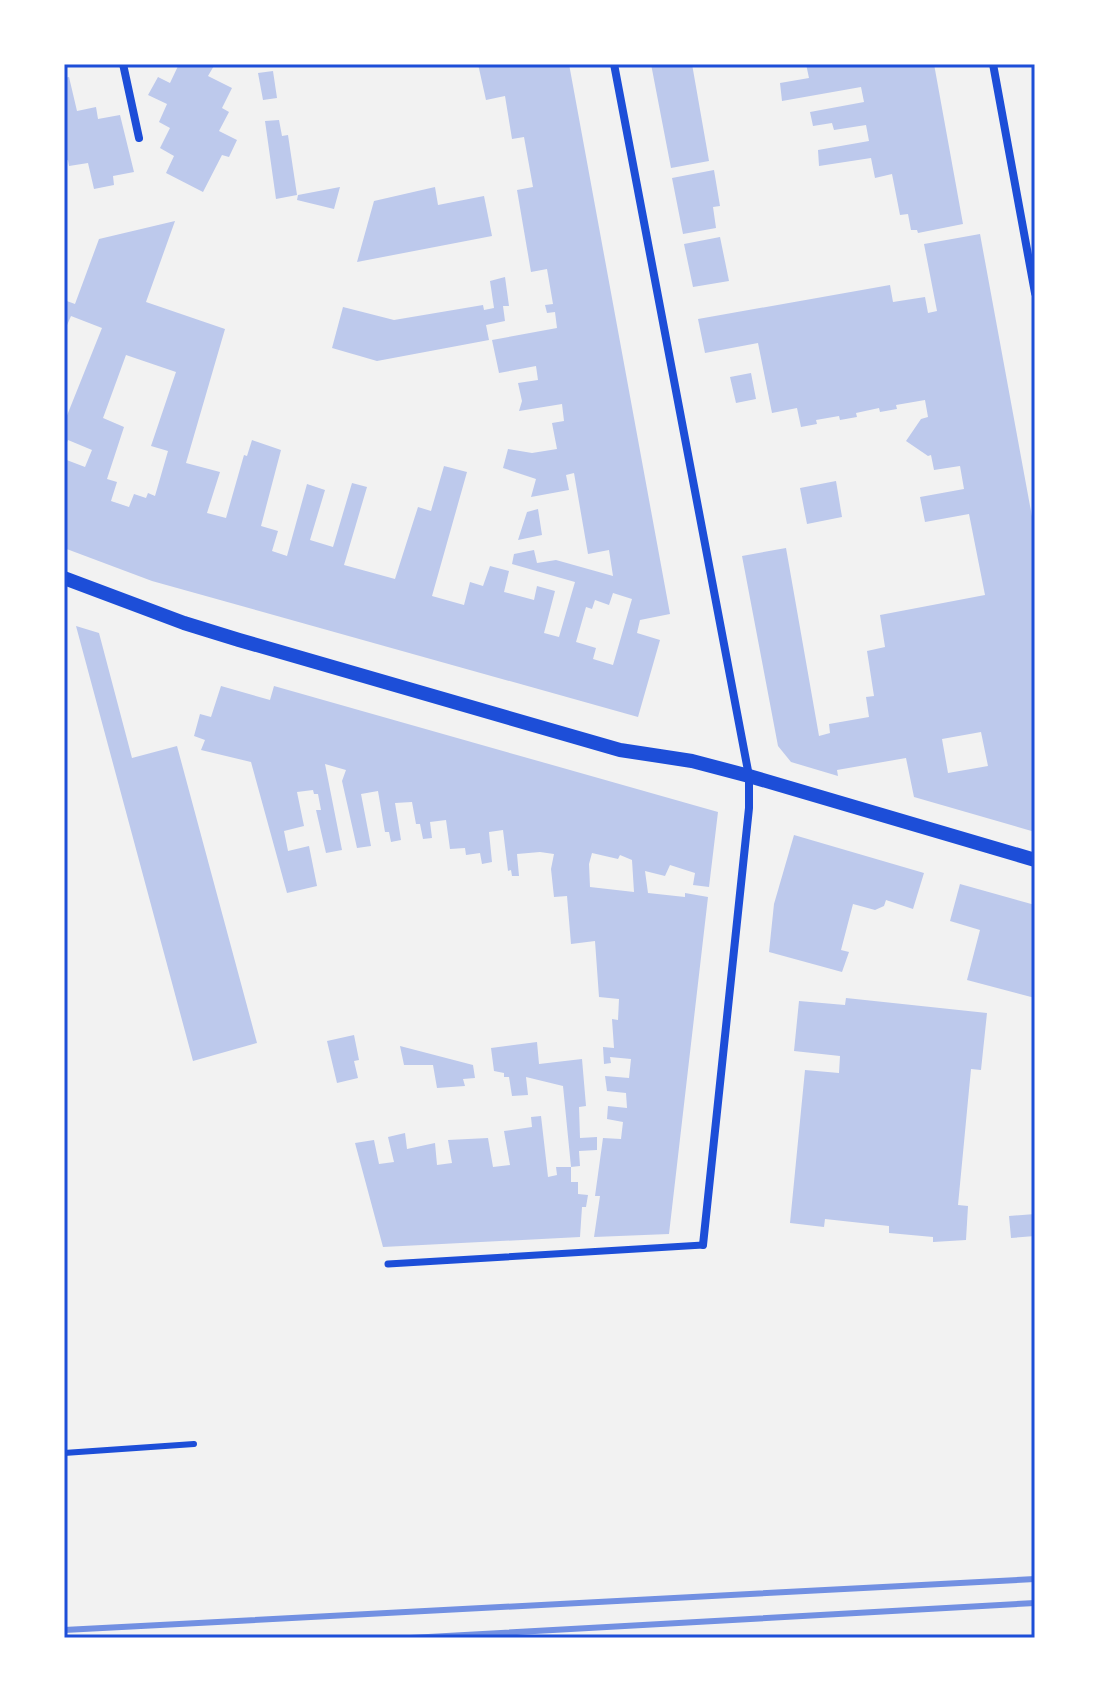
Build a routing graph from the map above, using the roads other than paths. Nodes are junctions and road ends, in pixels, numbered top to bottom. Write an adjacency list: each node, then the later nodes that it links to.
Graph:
1 (123, 64): 4 (street)
2 (614, 64): 7 (street)
3 (993, 64): 5 (street)
4 (139, 138)
5 (1035, 293)
6 (64, 578): 7 (street)
7 (749, 776): 8 (street); 9 (street)
8 (1035, 860)
9 (703, 1245): 10 (street)
10 (388, 1264)
11 (194, 1444): 12 (lane)
12 (64, 1453)

